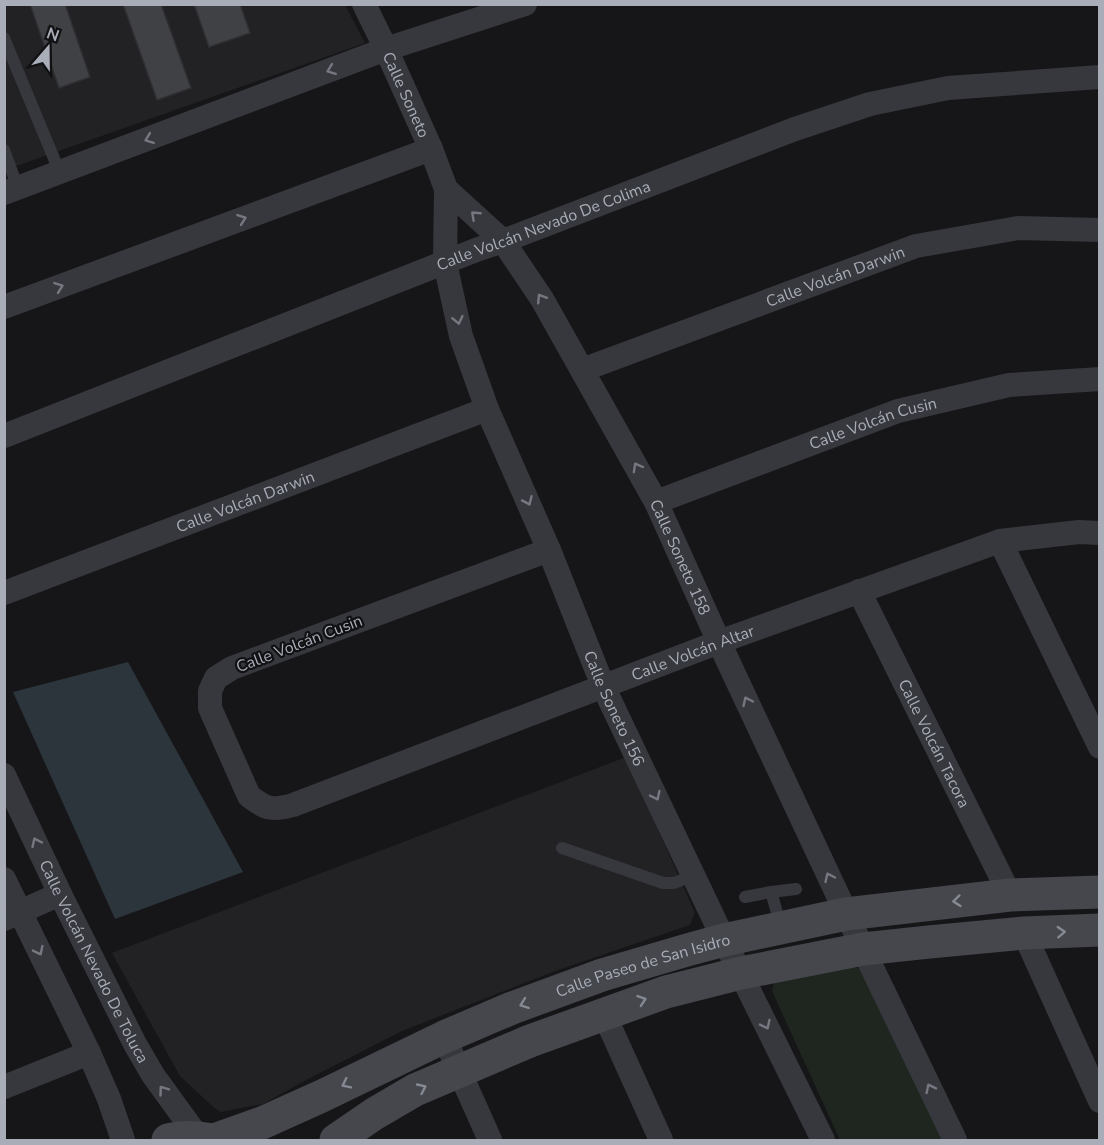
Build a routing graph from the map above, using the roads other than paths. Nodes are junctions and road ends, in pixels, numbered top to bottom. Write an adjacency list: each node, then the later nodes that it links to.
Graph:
1 (364, 4): 4 (street, Calle Soneto)
2 (525, 4): 4 (street)
3 (4, 38): 8 (lane)
4 (386, 49): 7 (street, Calle Soneto); 8 (street, one-way to 8)
5 (1100, 77): 12 (street, Calle Volcán Nevado De Colima)
6 (4, 150): 10 (lane)
7 (431, 150): 9 (street, Calle Soneto); 14 (street, one-way to 7)
8 (60, 172): 10 (street)
9 (446, 189): 12 (street, Calle Soneto, one-way to 9); 13 (street, Calle Soneto)
10 (11, 190)
11 (1100, 230): 15 (street, Calle Volcán Darwin)
12 (503, 241): 13 (street, Calle Volcán Nevado De Colima); 15 (street, Calle Soneto 158, one-way to 12)
13 (445, 263): 17 (street, Calle Soneto 156, one-way to 17); 18 (street, Calle Volcán Nevado De Colima)
14 (4, 307)
15 (582, 370): 19 (street, Calle Soneto 158, one-way to 15)
16 (1100, 380): 19 (street, Calle Volcán Cusin)
17 (487, 409): 22 (street, Calle Soneto 156, one-way to 22); 24 (street, Calle Volcán Darwin)
18 (4, 436)
19 (656, 502): 25 (street, Calle Soneto 158)
20 (1100, 533): 21 (street, Calle Volcán Altar)
21 (1000, 541): 23 (street, Calle Volcán Altar); 27 (street)
22 (549, 550): 26 (street, Calle Soneto 156); 29 (street, Calle Volcán Cusin)
23 (860, 591): 25 (street, Calle Volcán Altar); 37 (street, Calle Volcán Tacora)
24 (4, 593)
25 (719, 642): 26 (street, Calle Volcán Altar); 39 (street, Calle Soneto 158, one-way to 25)
26 (603, 686): 29 (street, Calle Volcán Altar); 31 (street, Calle Soneto 156, one-way to 31)
27 (1100, 747)
28 (4, 775): 36 (street, Calle Volcán Nevado De Toluca, one-way to 28)
29 (293, 805)
30 (562, 848): 31 (lane)
31 (694, 875): 44 (street, Calle Soneto 156)
32 (4, 879): 40 (street)
33 (796, 889): 34 (lane)
34 (771, 892): 38 (lane); 41 (lane)
35 (1100, 892): 37 (main road, Calle Paseo de San Isidro)
36 (60, 894): 40 (street); 54 (street, Calle Volcán Nevado De Toluca, one-way to 36)
37 (1010, 895): 39 (main road, Calle Paseo de San Isidro, one-way to 39)
38 (745, 897)
39 (846, 914): 41 (main road, Calle Paseo de San Isidro); 45 (street, Calle Soneto 158)
40 (13, 916): 49 (street, one-way to 49)
41 (781, 928): 44 (main road, Calle Paseo de San Isidro)
42 (1100, 930): 43 (main road, Calle Paseo de San Isidro, one-way to 42)
43 (1024, 933): 45 (main road, Calle Paseo de San Isidro); 52 (street)
44 (724, 940): 46 (street, Calle Soneto 156); 48 (main road, Calle Paseo de San Isidro, one-way to 48)
45 (863, 949): 46 (main road, Calle Paseo de San Isidro); 59 (street, one-way to 45)
46 (741, 973): 47 (main road, Calle Paseo de San Isidro, one-way to 46); 58 (street, Calle Soneto 156, one-way to 58)
47 (604, 1014): 50 (main road, Calle Paseo de San Isidro); 57 (street)
48 (444, 1037): 50 (street); 54 (main road, Calle Paseo de San Isidro, one-way to 54)
49 (89, 1053): 51 (street); 53 (street)
50 (459, 1071): 55 (main road, Calle Paseo de San Isidro, one-way to 50); 56 (street)
51 (4, 1087)
52 (1100, 1101)
53 (123, 1140)
54 (198, 1140)
55 (336, 1140)
56 (490, 1140)
57 (661, 1140)
58 (823, 1140)
59 (955, 1140)

